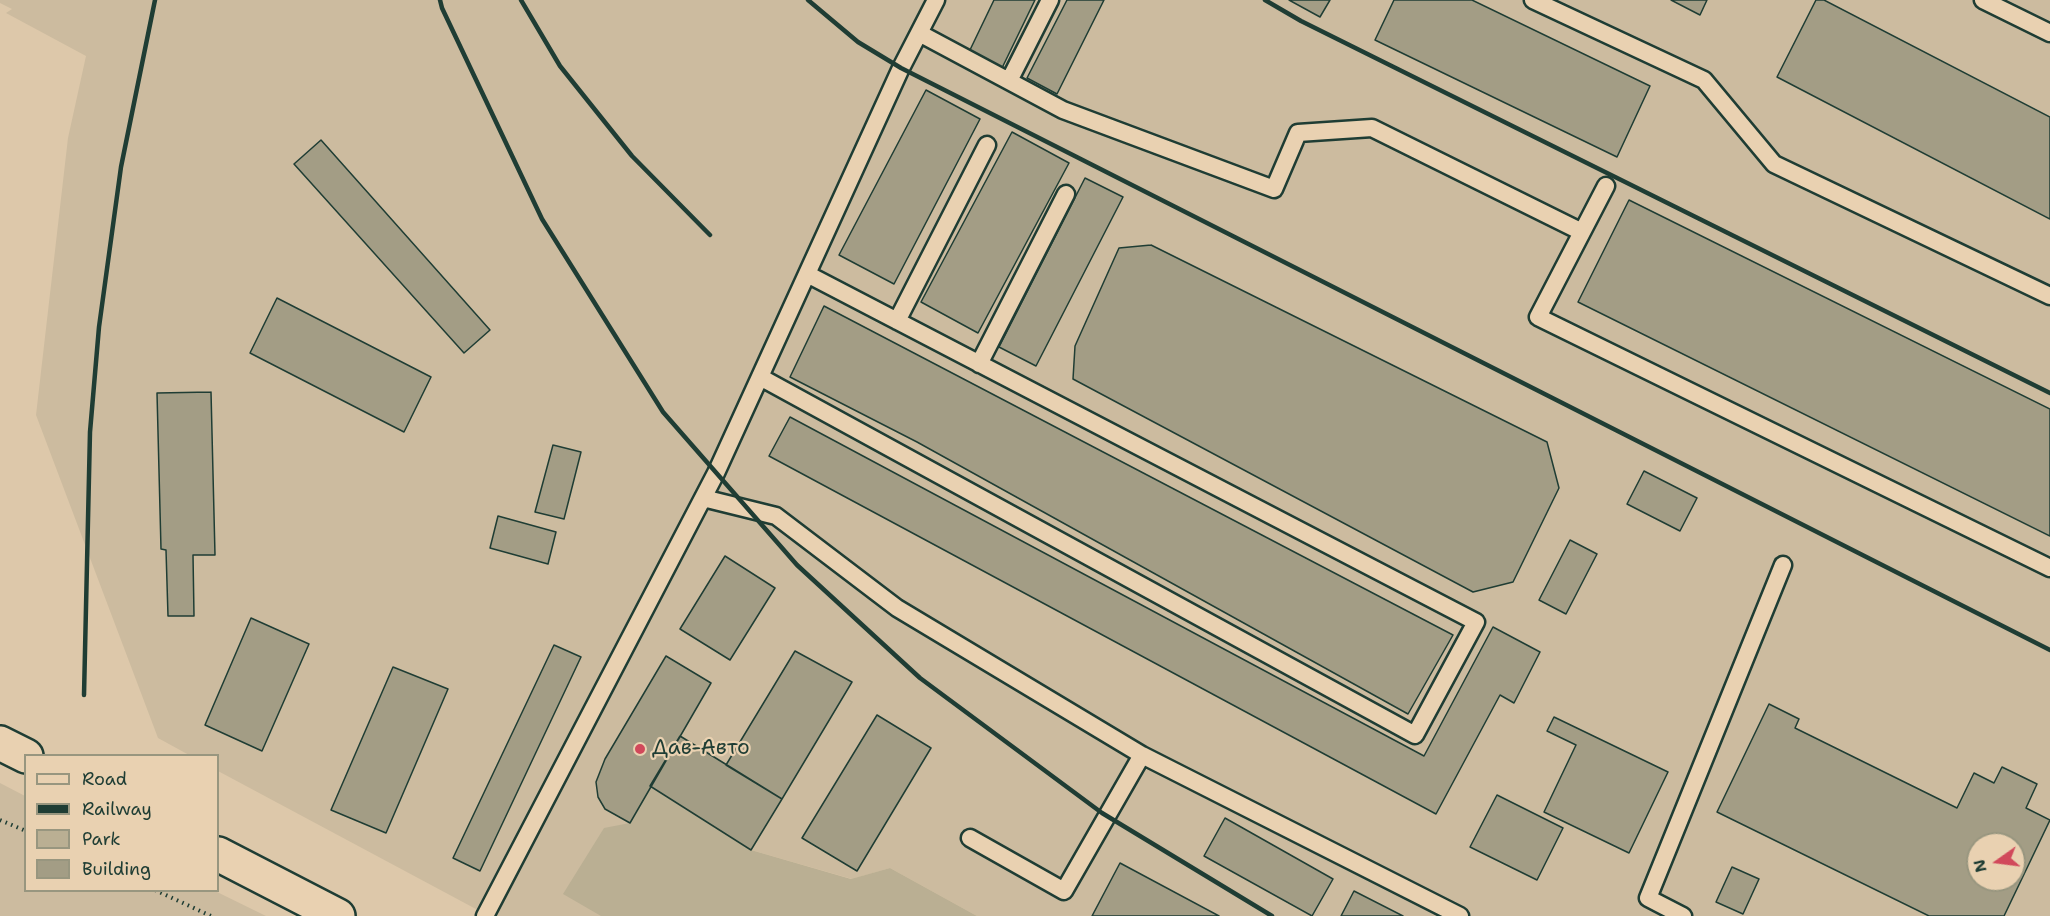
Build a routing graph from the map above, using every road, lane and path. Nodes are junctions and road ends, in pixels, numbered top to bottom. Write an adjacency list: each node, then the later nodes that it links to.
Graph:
1 (936, 0): 5 (lane)
2 (1050, 0): 7 (lane)
3 (1533, 0): 13 (lane)
4 (1983, 0): 6 (lane)
5 (920, 33): 7 (lane); 12 (lane)
6 (2050, 33)
7 (1009, 81): 11 (lane)
8 (987, 145): 14 (lane)
9 (1606, 186): 11 (lane)
10 (1066, 194): 15 (lane)
11 (1582, 232): 19 (lane)
12 (807, 274): 14 (lane); 16 (lane)
13 (2050, 296)
14 (897, 321): 15 (lane)
15 (979, 364): 16 (lane)
16 (760, 377): 17 (lane)
17 (703, 498): 22 (lane); 30 (lane)
18 (1783, 565): 32 (lane)
19 (2050, 568)
20 (0, 743): 21 (main road)
21 (24, 755)
22 (1142, 755): 25 (lane); 31 (lane)
23 (0, 820): 24 (path)
24 (24, 830)
25 (970, 838)
26 (219, 855): 29 (main road)
27 (157, 892): 28 (path)
28 (211, 916)
29 (338, 916)
30 (484, 916)
31 (1460, 916)
32 (1683, 916)

